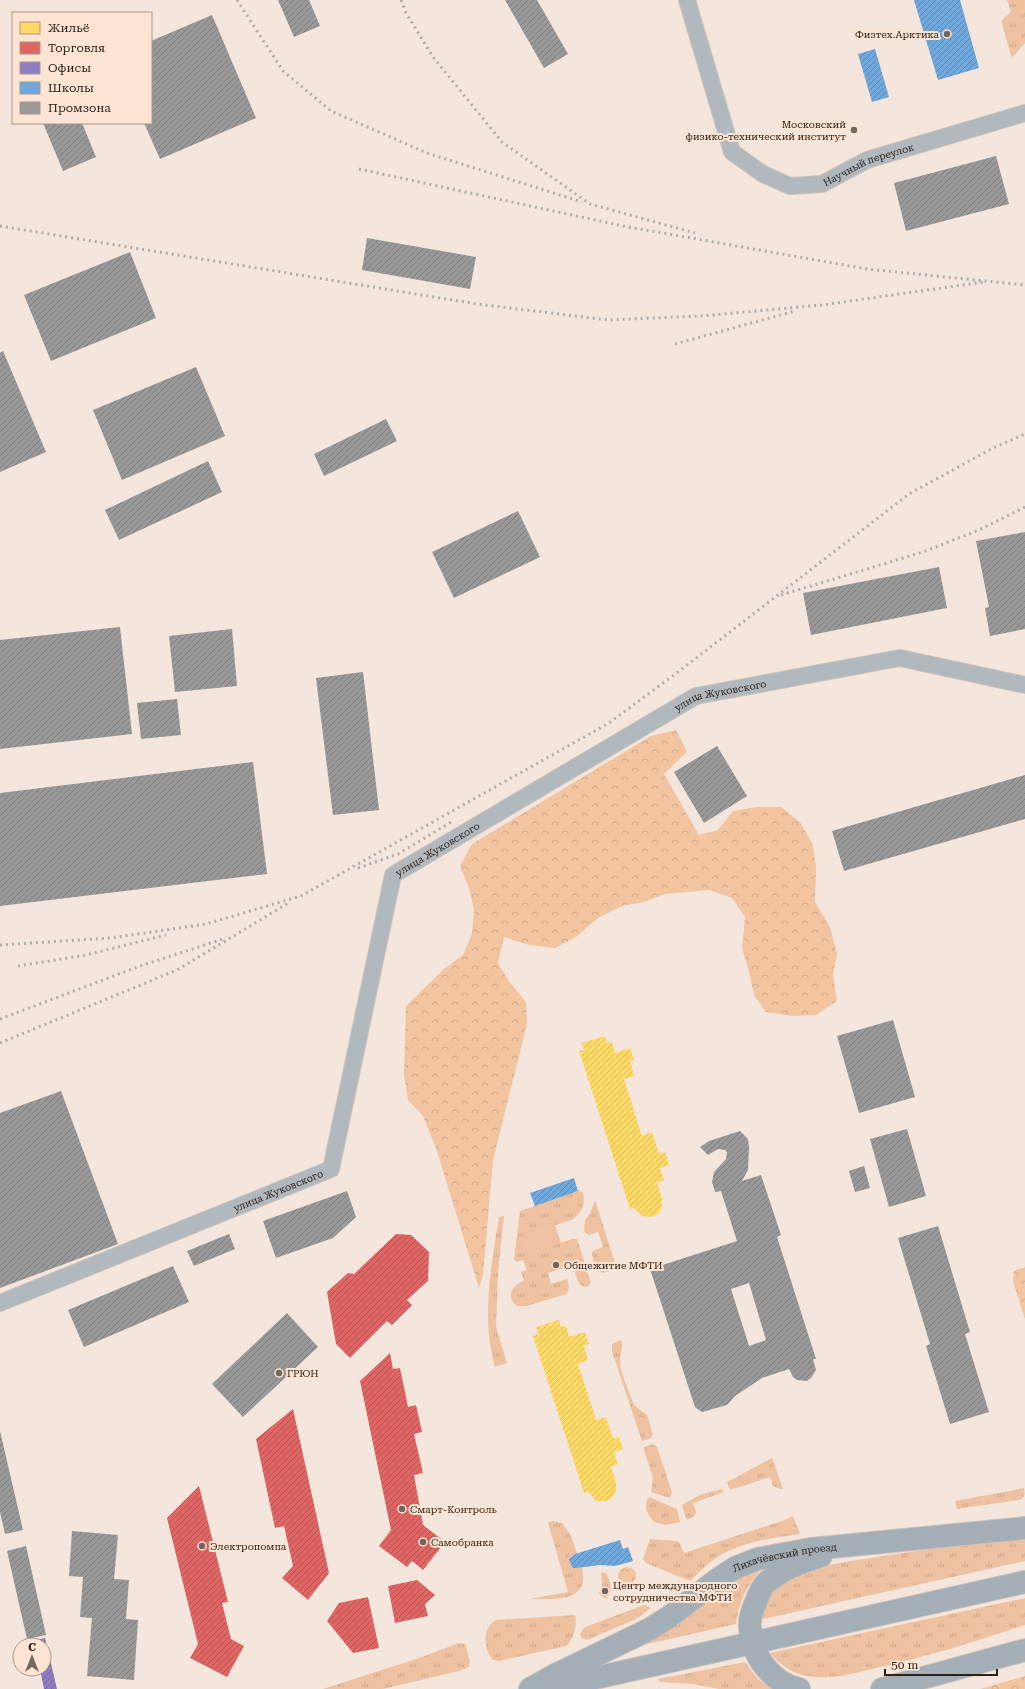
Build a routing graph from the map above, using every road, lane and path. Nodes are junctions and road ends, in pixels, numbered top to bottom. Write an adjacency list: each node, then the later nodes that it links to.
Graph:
1 (687, 0): 2 (street, Научный переулок)
2 (1025, 113)
3 (1025, 685): 4 (street, улица Жуковского)
4 (0, 1303)
5 (1025, 1528): 6 (main road, Лихачёвский проезд)
6 (855, 1545): 9 (main road); 12 (main road, Лихачёвский проезд)
7 (1025, 1582): 9 (main road)
8 (1025, 1640): 11 (main road)
9 (752, 1643): 13 (main road); 14 (main road)
10 (1025, 1650): 11 (main road)
11 (986, 1660): 15 (main road)
12 (530, 1689)
13 (546, 1689)
14 (799, 1689)
15 (882, 1689)

